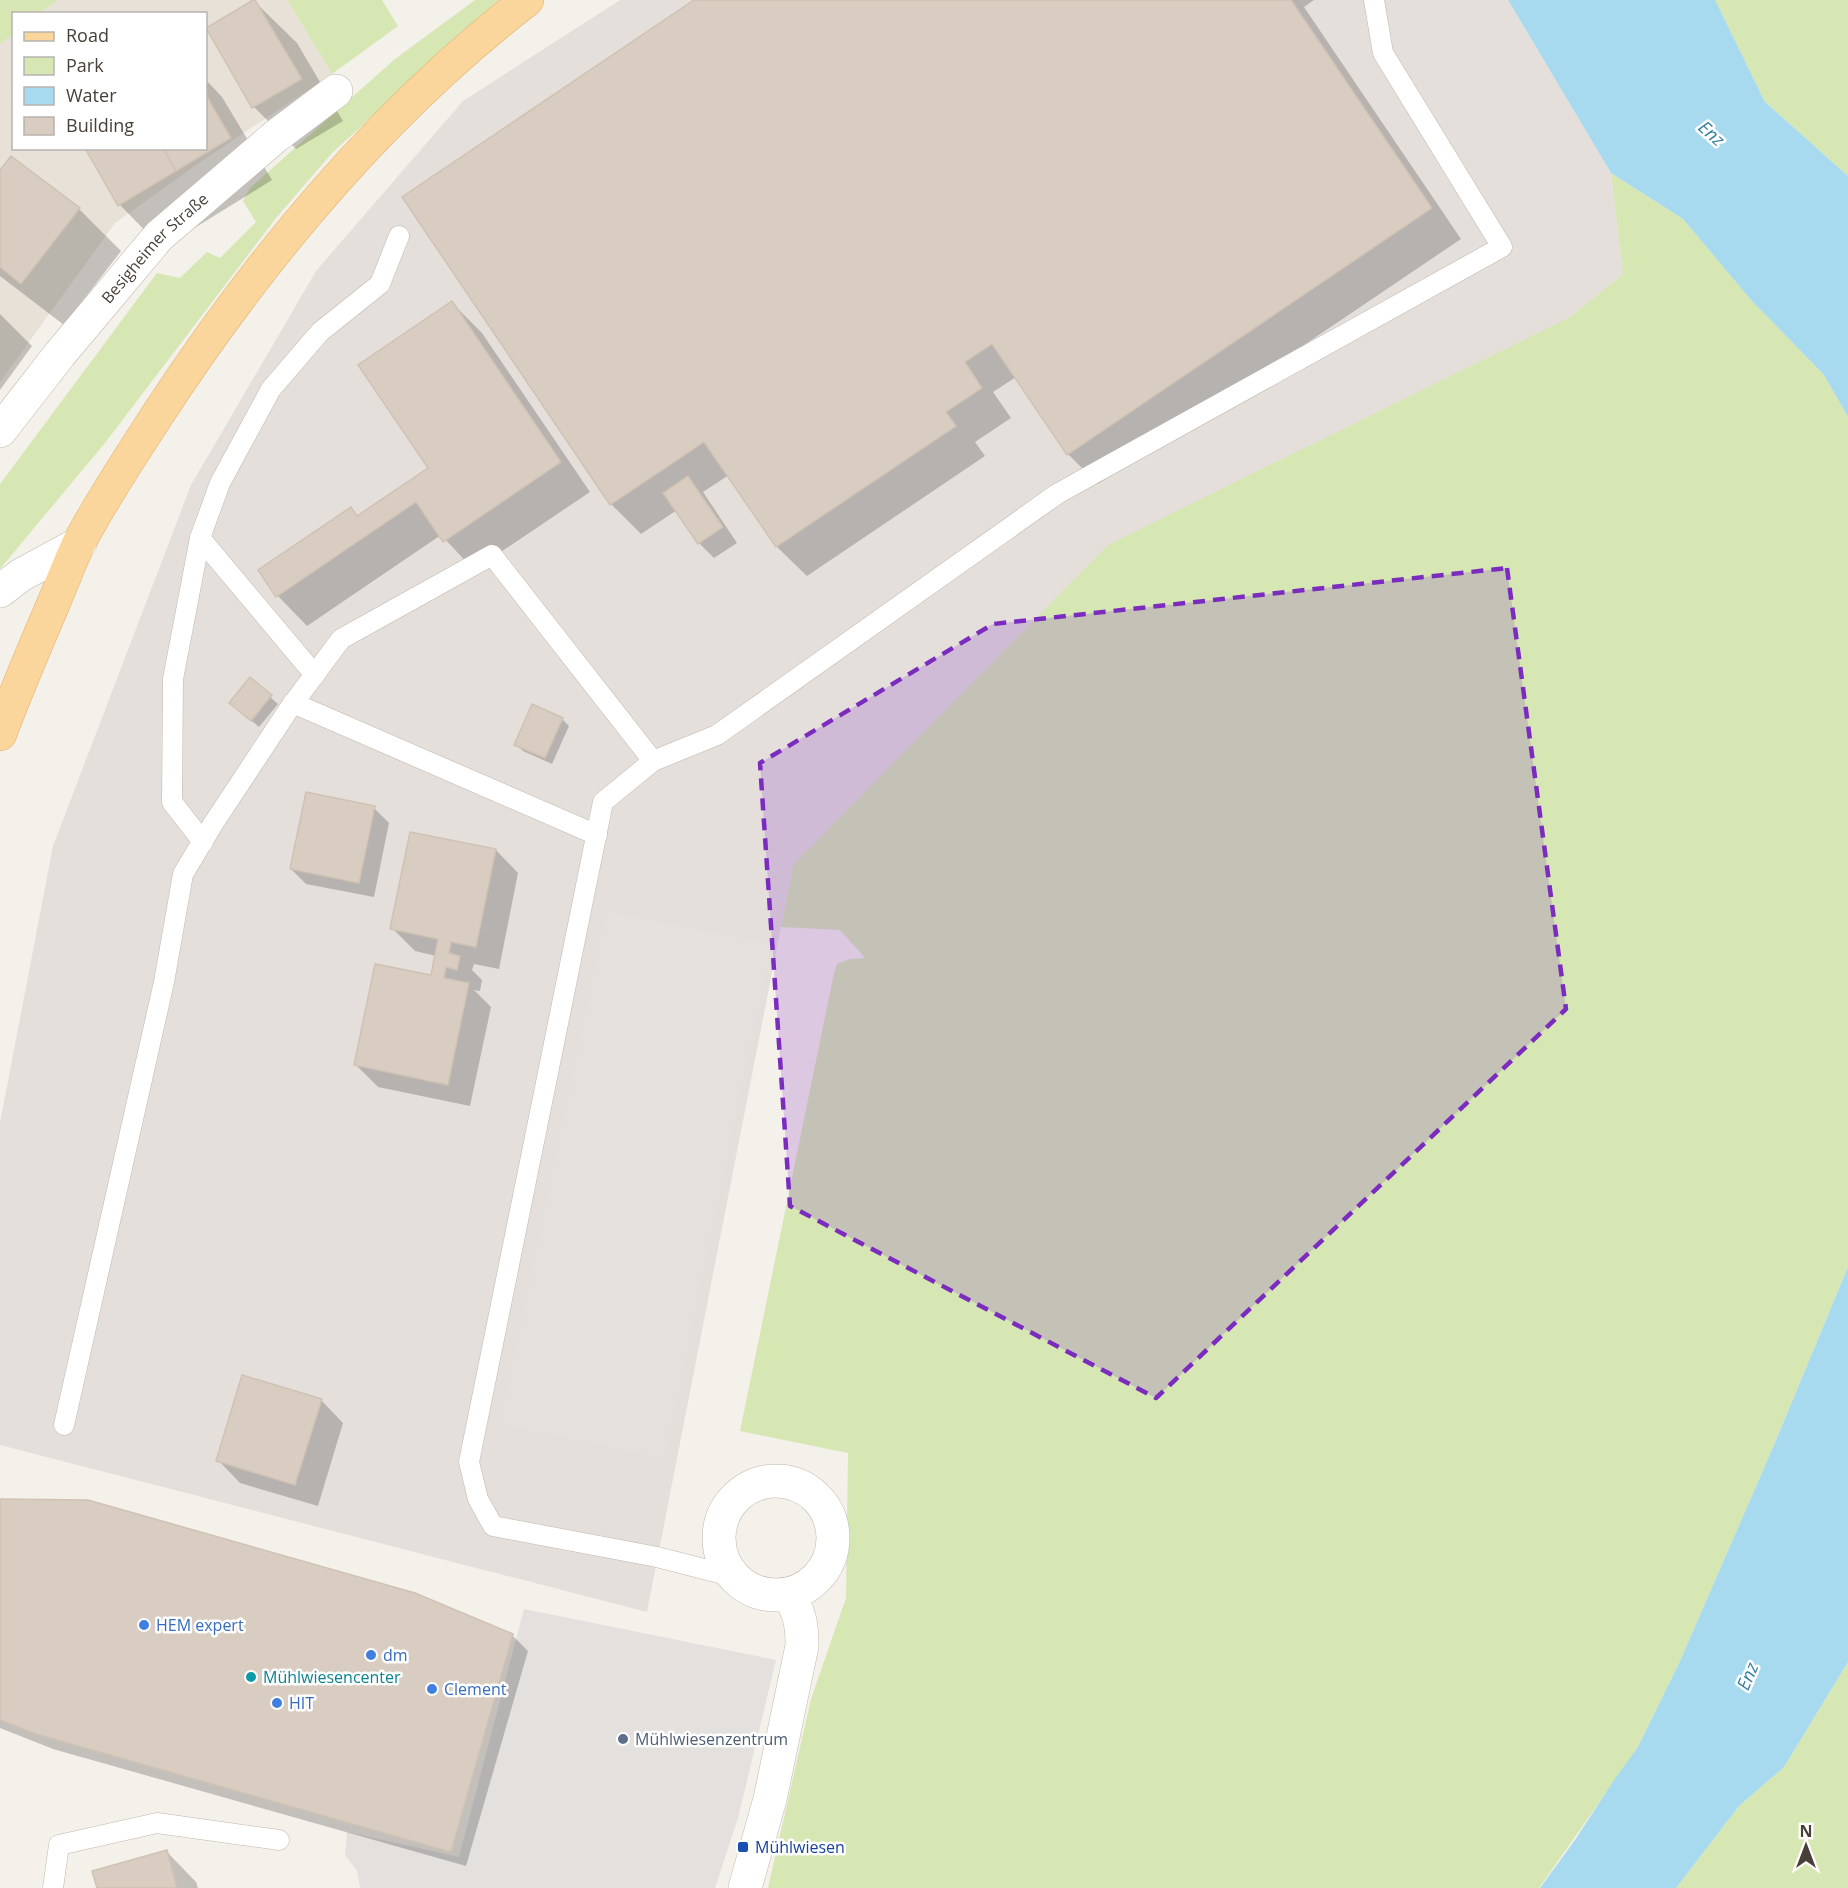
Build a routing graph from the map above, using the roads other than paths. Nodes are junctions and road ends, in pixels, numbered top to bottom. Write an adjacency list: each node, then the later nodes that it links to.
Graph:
1 (527, 0): 7 (main road)
2 (1374, 0): 13 (lane)
3 (336, 91): 5 (street, Besigheimer Straße)
4 (399, 236): 6 (lane)
5 (0, 431)
6 (200, 538): 9 (lane); 15 (lane)
7 (80, 543): 8 (street); 10 (main road)
8 (0, 591)
9 (315, 675): 11 (lane); 13 (lane)
10 (9, 684): 12 (main road)
11 (293, 703): 14 (lane); 15 (lane)
12 (0, 735)
13 (653, 761): 14 (lane)
14 (597, 836): 17 (lane)
15 (202, 842): 16 (lane)
16 (64, 1425)
17 (735, 1577): 18 (street); 18 (street)
18 (788, 1594): 21 (street)
19 (279, 1840): 20 (lane)
20 (53, 1888)
21 (745, 1888)

